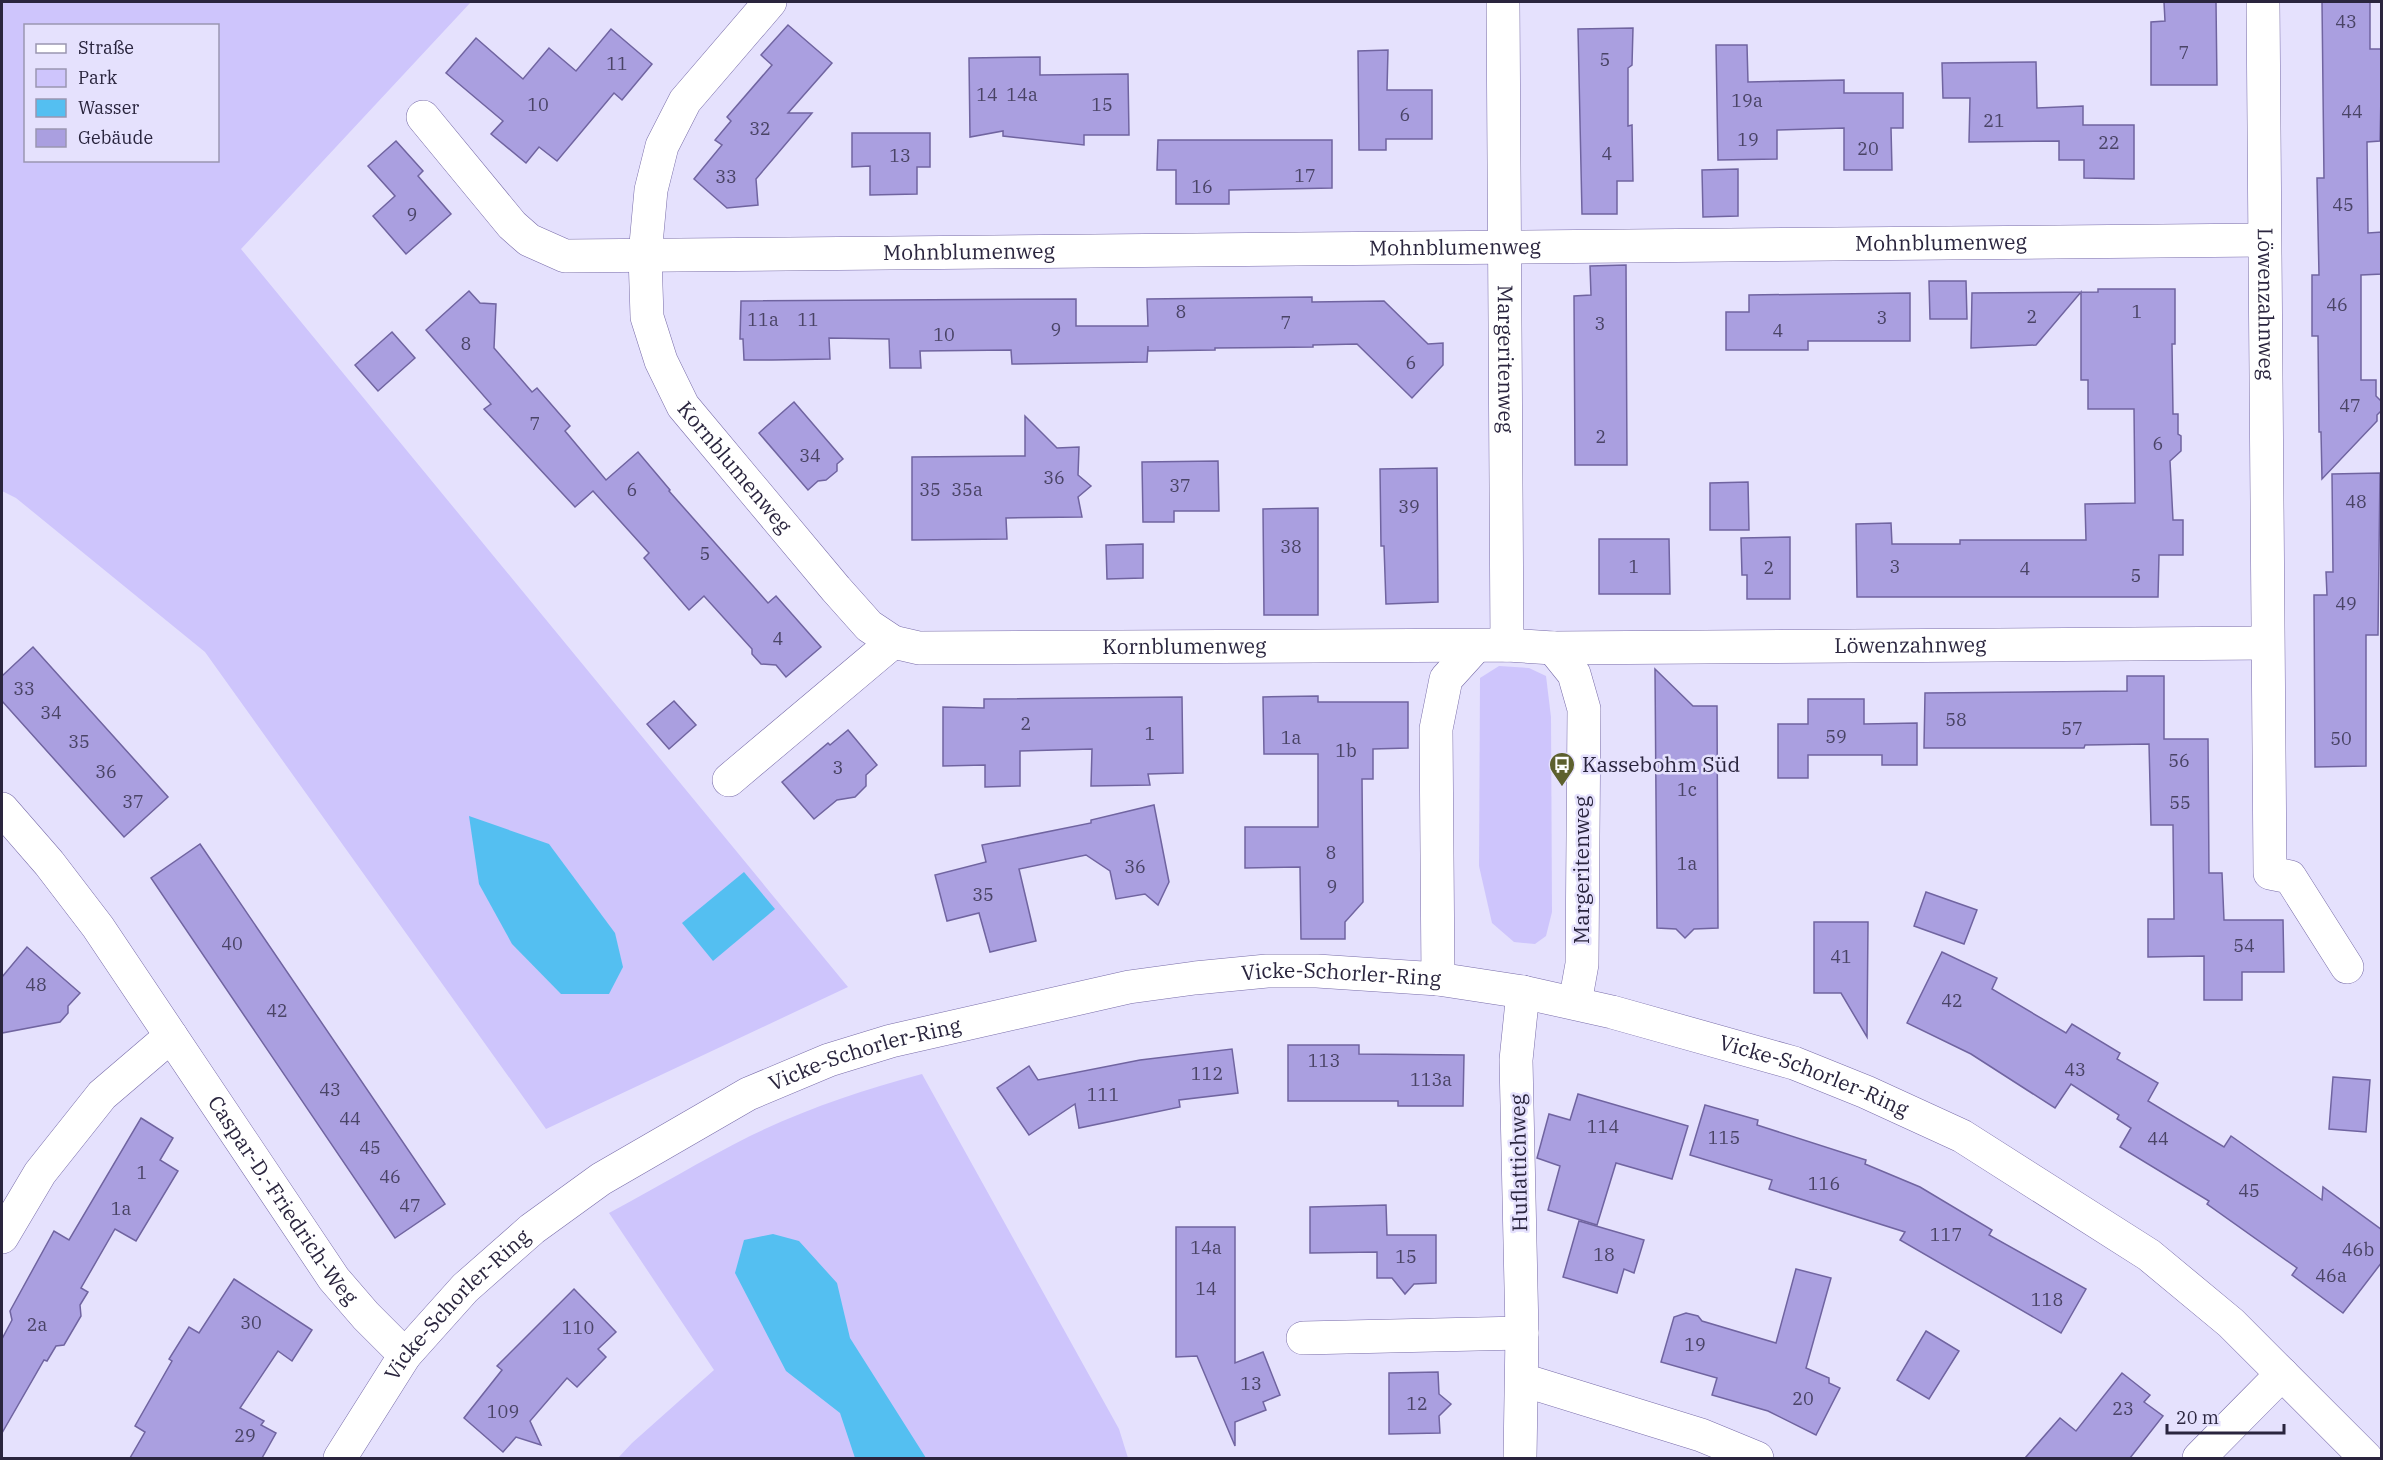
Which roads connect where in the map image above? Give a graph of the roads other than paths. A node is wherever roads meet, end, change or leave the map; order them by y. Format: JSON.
{"nodes":[{"id":1,"x":770,"y":2,"type":"edge"},
{"id":2,"x":1503,"y":2,"type":"edge"},
{"id":3,"x":2263,"y":2,"type":"edge"},
{"id":4,"x":423,"y":117,"type":"dead end"},
{"id":5,"x":2264,"y":240,"type":"junction"},
{"id":6,"x":1506,"y":248,"type":"junction"},
{"id":7,"x":645,"y":255,"type":"junction"},
{"id":8,"x":893,"y":642,"type":"junction"},
{"id":9,"x":2267,"y":642,"type":"junction"},
{"id":10,"x":1491,"y":646,"type":"junction"},
{"id":11,"x":1553,"y":648,"type":"junction"},
{"id":12,"x":729,"y":780,"type":"dead end"},
{"id":13,"x":2,"y":809,"type":"edge"},
{"id":14,"x":2347,"y":967,"type":"dead end"},
{"id":15,"x":1438,"y":980,"type":"junction"},
{"id":16,"x":1523,"y":992,"type":"junction"},
{"id":17,"x":1575,"y":1003,"type":"junction"},
{"id":18,"x":171,"y":1035,"type":"junction"},
{"id":19,"x":2,"y":1237,"type":"edge"},
{"id":20,"x":1522,"y":1333,"type":"junction"},
{"id":21,"x":1304,"y":1338,"type":"dead end"},
{"id":22,"x":405,"y":1355,"type":"junction"},
{"id":23,"x":2282,"y":1374,"type":"junction"},
{"id":24,"x":1522,"y":1380,"type":"junction"},
{"id":25,"x":1700,"y":1447,"type":"edge"},
{"id":26,"x":340,"y":1458,"type":"edge"},
{"id":27,"x":1520,"y":1458,"type":"edge"},
{"id":28,"x":1757,"y":1458,"type":"edge"},
{"id":29,"x":2199,"y":1458,"type":"edge"},
{"id":30,"x":2366,"y":1458,"type":"edge"}],
"edges":[{"from":1,"to":7,"type":"street","name":"Kornblumenweg"},
{"from":2,"to":6,"type":"street","name":"Margeritenweg"},
{"from":3,"to":5,"type":"street","name":"Löwenzahnweg"},
{"from":4,"to":7,"type":"street"},
{"from":5,"to":6,"type":"street","name":"Mohnblumenweg"},
{"from":5,"to":9,"type":"street","name":"Löwenzahnweg"},
{"from":6,"to":7,"type":"street","name":"Mohnblumenweg"},
{"from":6,"to":10,"type":"street","name":"Margeritenweg"},
{"from":7,"to":8,"type":"street","name":"Kornblumenweg"},
{"from":8,"to":10,"type":"street","name":"Kornblumenweg"},
{"from":8,"to":12,"type":"street"},
{"from":9,"to":11,"type":"street","name":"Löwenzahnweg"},
{"from":9,"to":14,"type":"street","name":"Löwenzahnweg"},
{"from":10,"to":11,"type":"street"},
{"from":10,"to":15,"type":"street"},
{"from":11,"to":17,"type":"street","name":"Margeritenweg"},
{"from":13,"to":18,"type":"street","name":"Caspar-D.-Friedrich-Weg"},
{"from":15,"to":16,"type":"street","name":"Vicke-Schorler-Ring"},
{"from":15,"to":22,"type":"street","name":"Vicke-Schorler-Ring"},
{"from":16,"to":17,"type":"street","name":"Vicke-Schorler-Ring"},
{"from":16,"to":20,"type":"street","name":"Huflattichweg"},
{"from":17,"to":23,"type":"street","name":"Vicke-Schorler-Ring"},
{"from":18,"to":19,"type":"street"},
{"from":18,"to":22,"type":"street","name":"Caspar-D.-Friedrich-Weg"},
{"from":20,"to":21,"type":"street"},
{"from":20,"to":24,"type":"street","name":"Huflattichweg"},
{"from":22,"to":26,"type":"street","name":"Vicke-Schorler-Ring"},
{"from":23,"to":29,"type":"street"},
{"from":23,"to":30,"type":"street","name":"Vicke-Schorler-Ring"},
{"from":24,"to":25,"type":"street"},
{"from":24,"to":27,"type":"street","name":"Huflattichweg"},
{"from":25,"to":28,"type":"street"}]}
